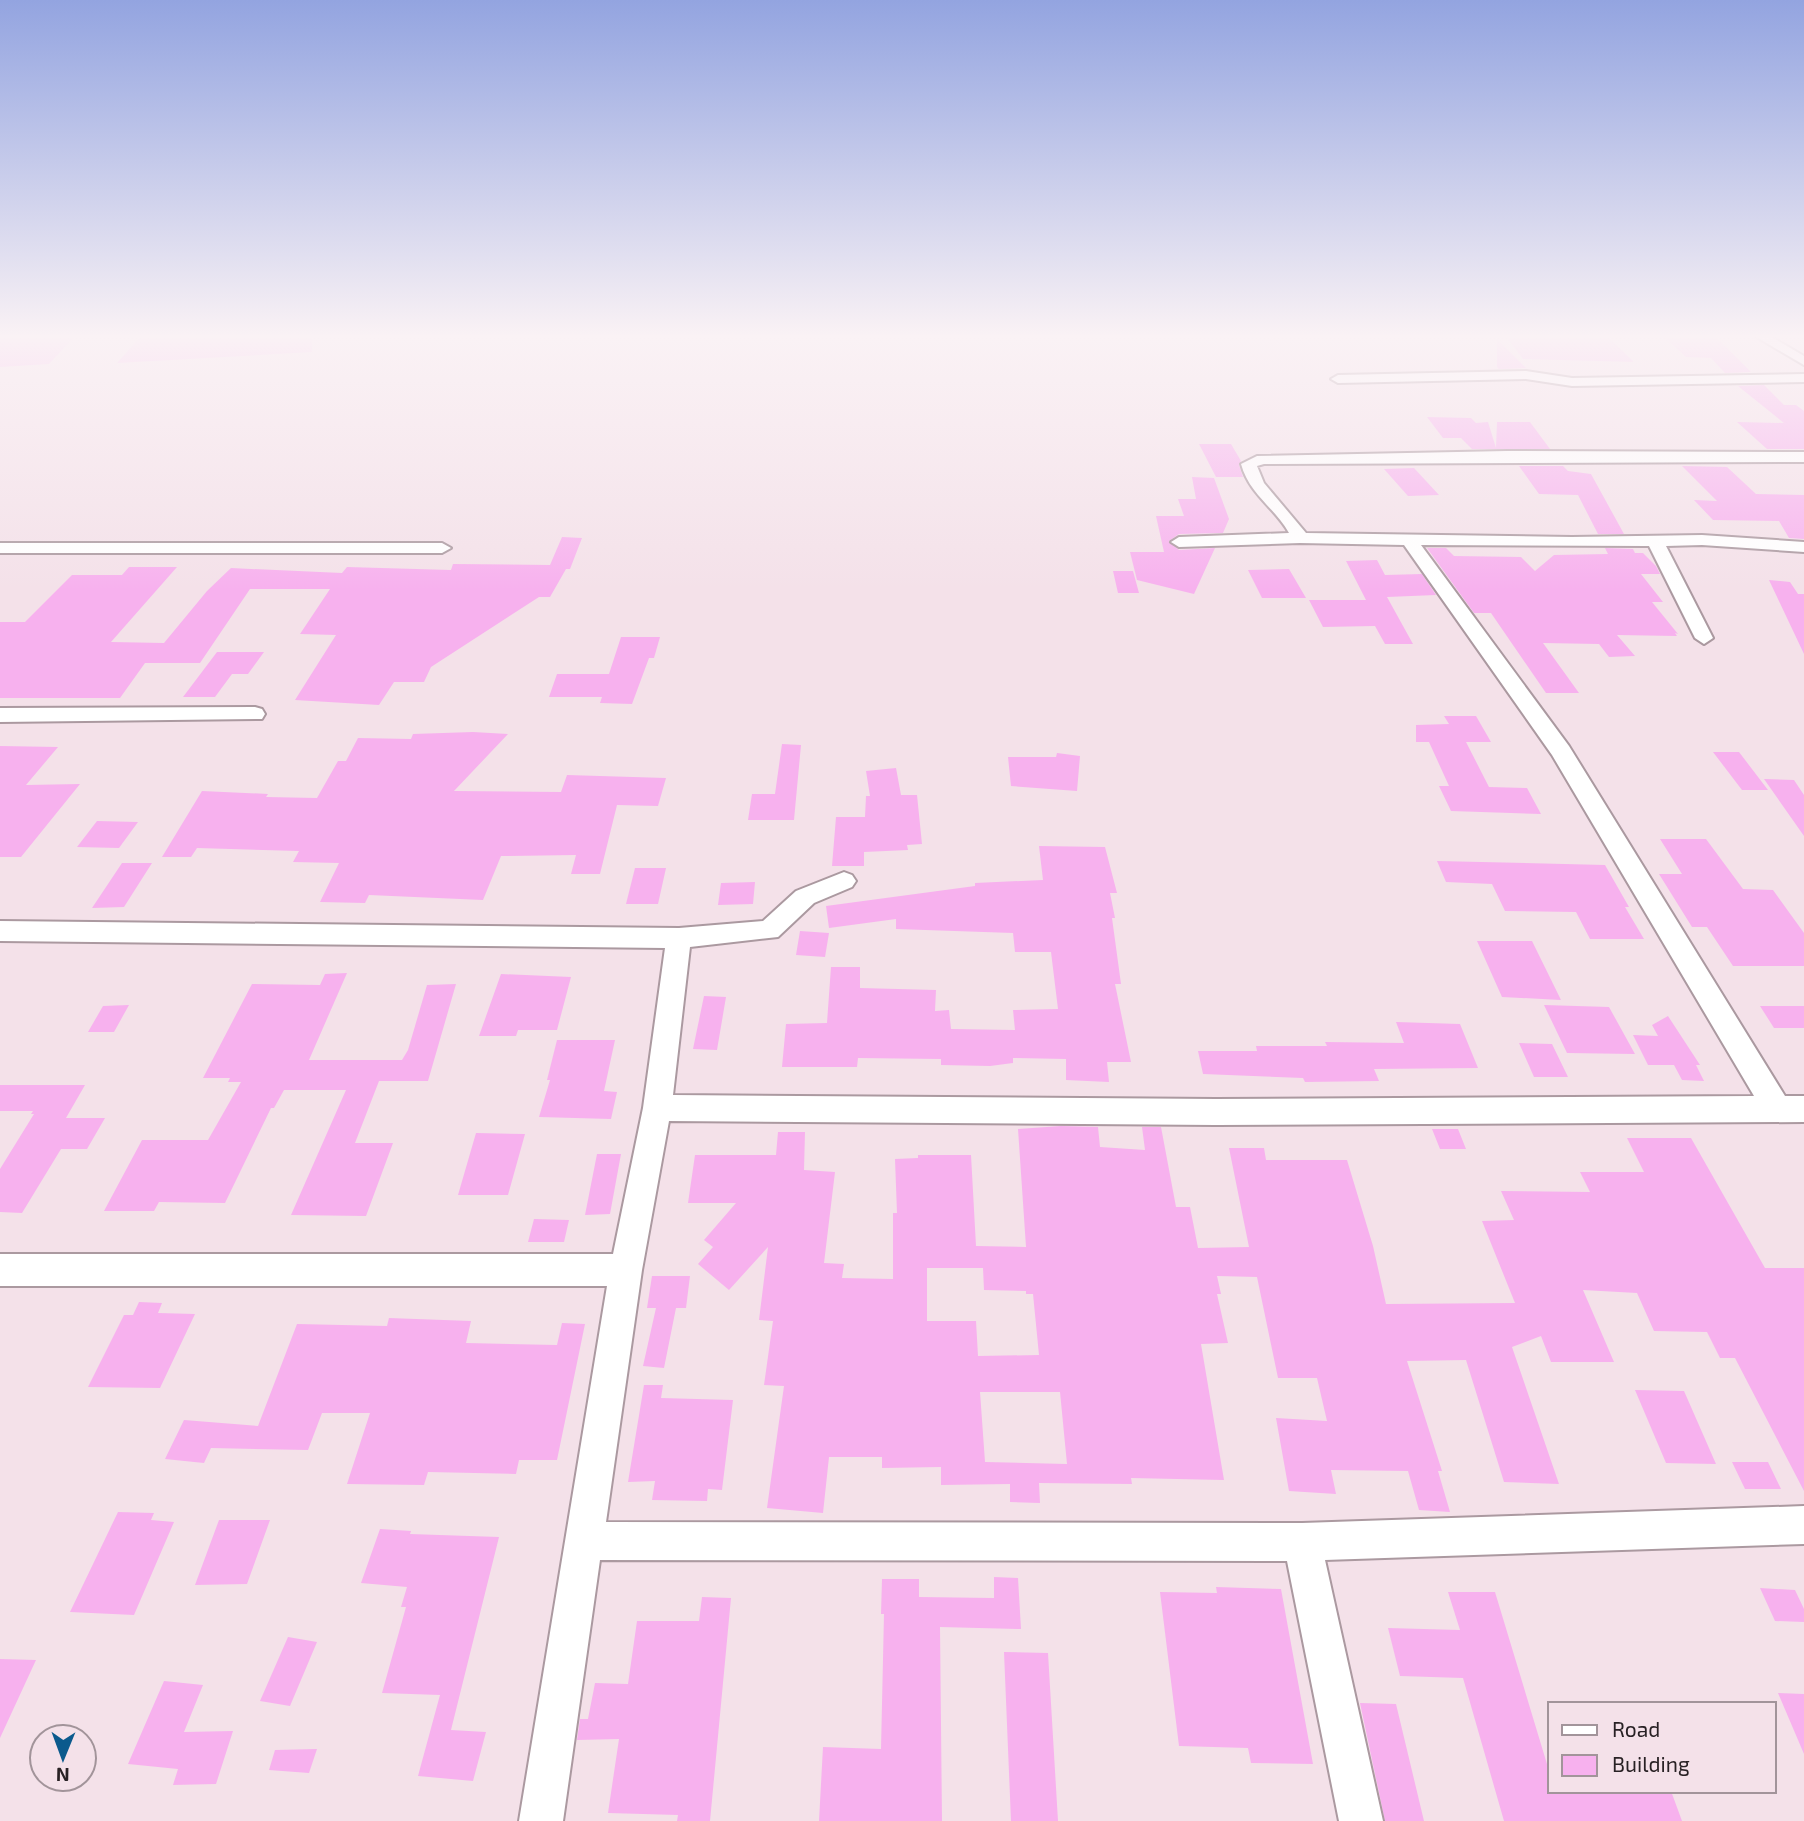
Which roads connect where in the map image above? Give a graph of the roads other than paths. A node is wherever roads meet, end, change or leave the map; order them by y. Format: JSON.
{"nodes":[{"id":1,"x":1804,"y":457,"type":"edge"},
{"id":2,"x":1300,"y":538,"type":"junction"},
{"id":3,"x":1409,"y":540,"type":"junction"},
{"id":4,"x":1179,"y":542,"type":"dead end"},
{"id":5,"x":1656,"y":542,"type":"junction"},
{"id":6,"x":1804,"y":547,"type":"edge"},
{"id":7,"x":0,"y":548,"type":"edge"},
{"id":8,"x":442,"y":548,"type":"dead end"},
{"id":9,"x":1704,"y":638,"type":"dead end"},
{"id":10,"x":255,"y":714,"type":"dead end"},
{"id":11,"x":0,"y":715,"type":"edge"},
{"id":12,"x":844,"y":881,"type":"dead end"},
{"id":13,"x":0,"y":931,"type":"edge"},
{"id":14,"x":679,"y":939,"type":"junction"},
{"id":15,"x":657,"y":1108,"type":"junction"},
{"id":16,"x":1791,"y":1109,"type":"edge"},
{"id":17,"x":0,"y":1270,"type":"edge"},
{"id":18,"x":626,"y":1270,"type":"junction"},
{"id":19,"x":1804,"y":1525,"type":"edge"},
{"id":20,"x":585,"y":1541,"type":"junction"},
{"id":21,"x":1302,"y":1542,"type":"junction"},
{"id":22,"x":541,"y":1821,"type":"edge"},
{"id":23,"x":1361,"y":1821,"type":"edge"}],
"edges":[{"from":1,"to":2,"type":"street"},
{"from":2,"to":3,"type":"street"},
{"from":2,"to":4,"type":"street"},
{"from":3,"to":5,"type":"street"},
{"from":3,"to":16,"type":"street"},
{"from":5,"to":6,"type":"street"},
{"from":5,"to":9,"type":"street"},
{"from":7,"to":8,"type":"street"},
{"from":10,"to":11,"type":"street"},
{"from":12,"to":14,"type":"street"},
{"from":13,"to":14,"type":"street"},
{"from":14,"to":15,"type":"street"},
{"from":15,"to":16,"type":"street"},
{"from":15,"to":18,"type":"street"},
{"from":17,"to":18,"type":"street"},
{"from":18,"to":20,"type":"street"},
{"from":19,"to":21,"type":"street"},
{"from":20,"to":21,"type":"street"},
{"from":20,"to":22,"type":"street"},
{"from":21,"to":23,"type":"street"}]}
